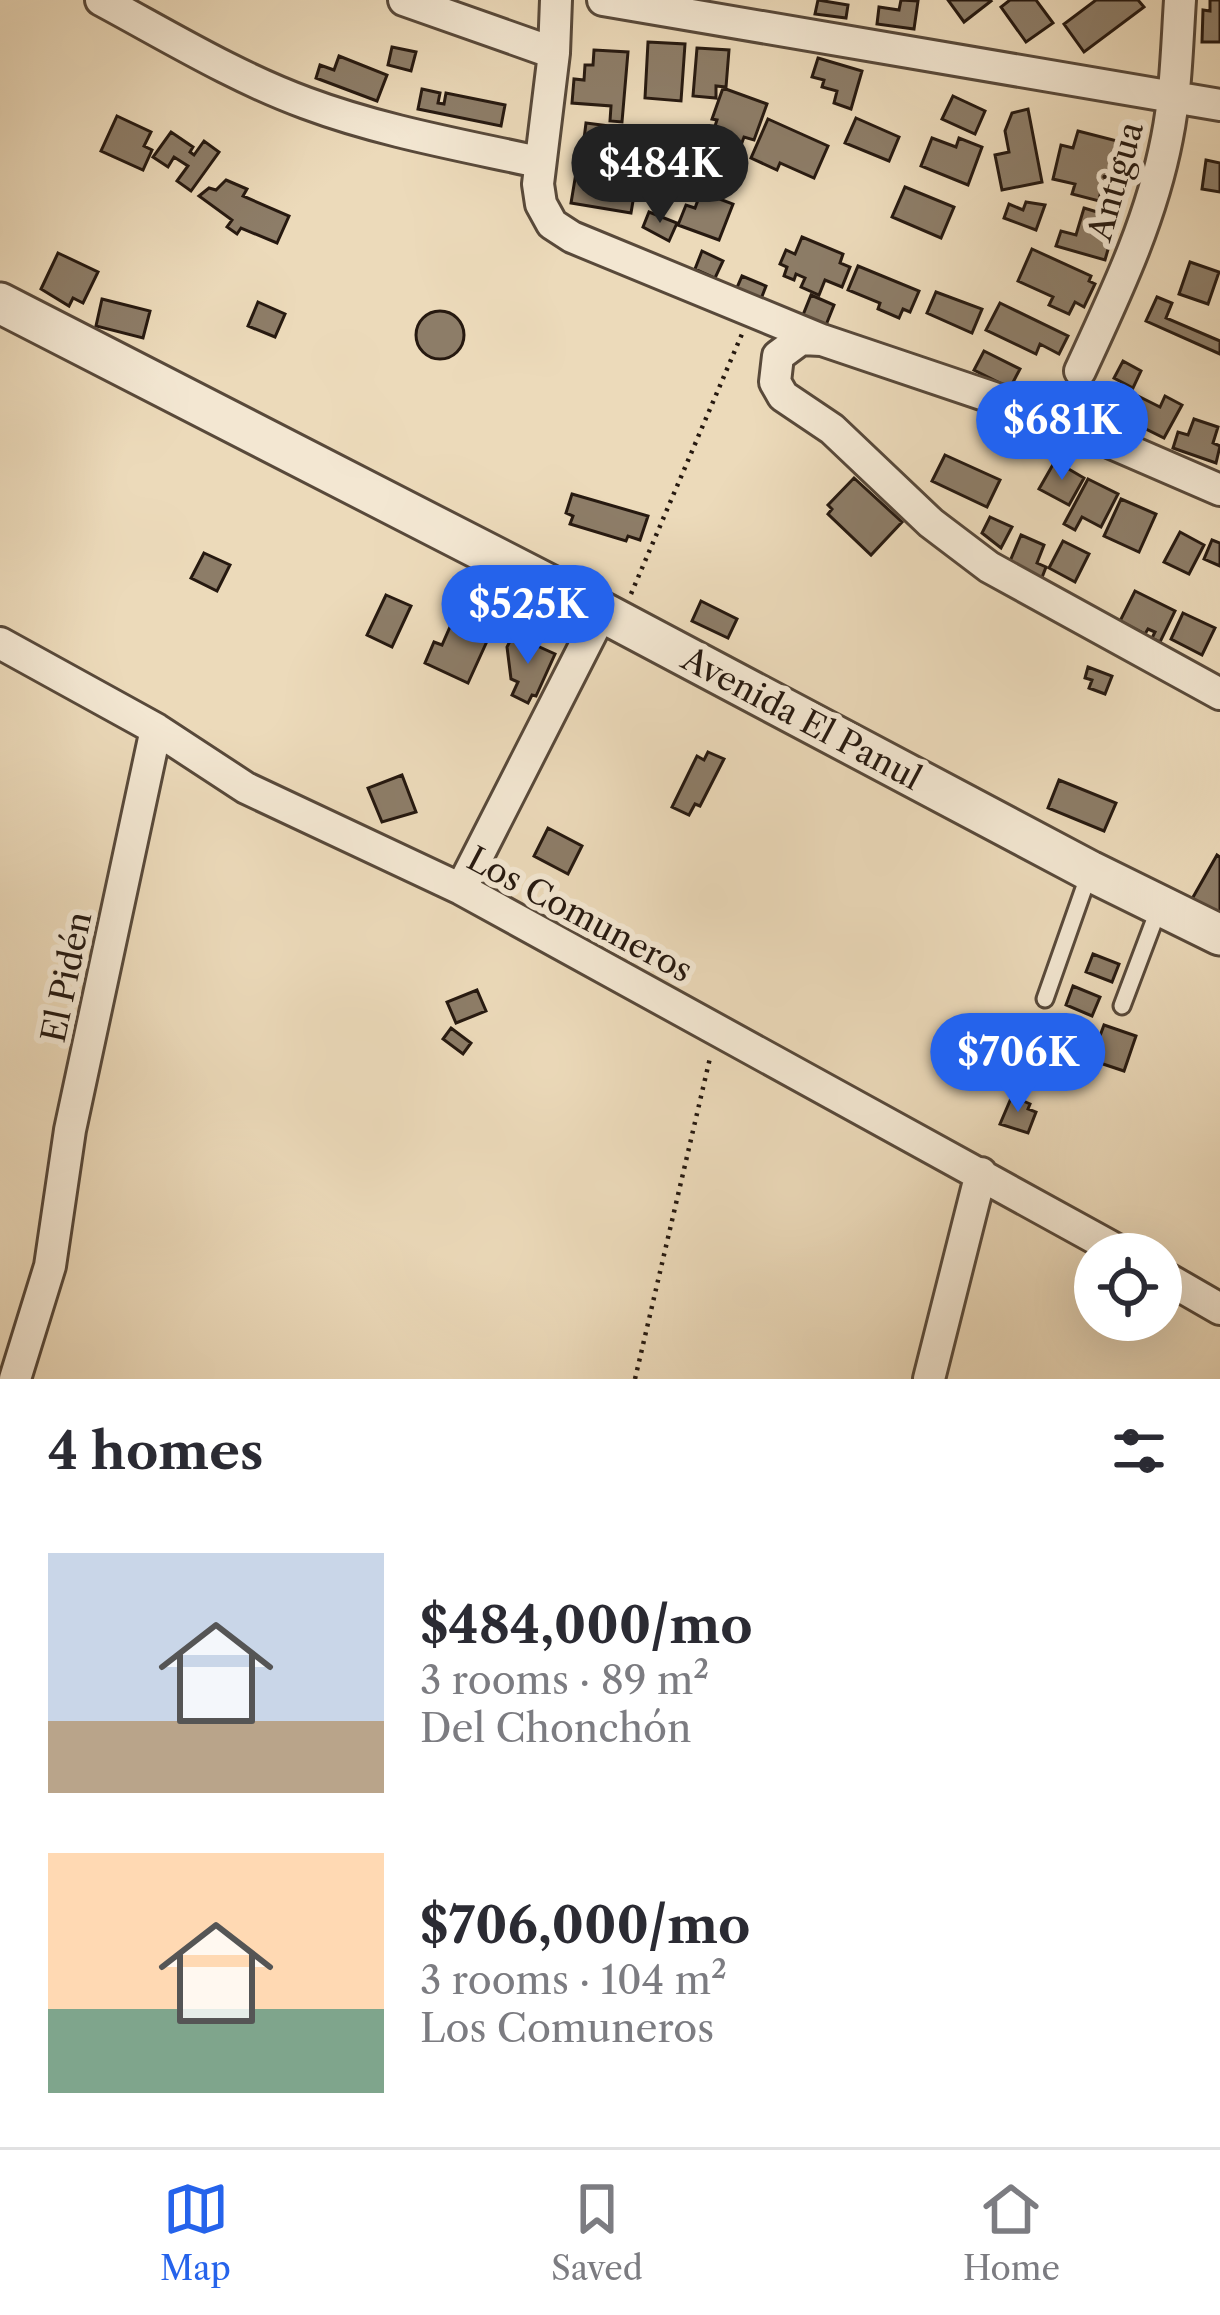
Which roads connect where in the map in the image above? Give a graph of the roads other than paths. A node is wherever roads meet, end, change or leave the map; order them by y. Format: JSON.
{"nodes":[{"id":1,"x":101,"y":0,"type":"edge"},
{"id":2,"x":404,"y":0,"type":"edge"},
{"id":3,"x":556,"y":0,"type":"edge"},
{"id":4,"x":603,"y":0,"type":"edge"},
{"id":5,"x":1180,"y":0,"type":"edge"},
{"id":6,"x":554,"y":53,"type":"junction"},
{"id":7,"x":1174,"y":97,"type":"junction"},
{"id":8,"x":1220,"y":106,"type":"edge"},
{"id":9,"x":538,"y":162,"type":"junction"},
{"id":10,"x":0,"y":303,"type":"edge"},
{"id":11,"x":822,"y":340,"type":"junction"},
{"id":12,"x":1080,"y":370,"type":"dead end"},
{"id":13,"x":1220,"y":490,"type":"edge"},
{"id":14,"x":611,"y":617,"type":"junction"},
{"id":15,"x":0,"y":643,"type":"edge"},
{"id":16,"x":1220,"y":694,"type":"edge"},
{"id":17,"x":156,"y":729,"type":"junction"},
{"id":18,"x":1090,"y":871,"type":"junction"},
{"id":19,"x":461,"y":889,"type":"junction"},
{"id":20,"x":1160,"y":905,"type":"junction"},
{"id":21,"x":1220,"y":935,"type":"edge"},
{"id":22,"x":1045,"y":999,"type":"dead end"},
{"id":23,"x":1122,"y":1006,"type":"dead end"},
{"id":24,"x":981,"y":1173,"type":"junction"},
{"id":25,"x":1087,"y":1233,"type":"edge"},
{"id":26,"x":1182,"y":1287,"type":"edge"},
{"id":27,"x":1220,"y":1309,"type":"edge"},
{"id":28,"x":15,"y":1379,"type":"edge"},
{"id":29,"x":929,"y":1379,"type":"edge"}],
"edges":[{"from":1,"to":9,"type":"street"},
{"from":2,"to":6,"type":"street"},
{"from":3,"to":6,"type":"street"},
{"from":4,"to":7,"type":"street"},
{"from":5,"to":7,"type":"street","name":"Antigua"},
{"from":6,"to":9,"type":"street"},
{"from":7,"to":8,"type":"street"},
{"from":7,"to":12,"type":"street","name":"Antigua"},
{"from":9,"to":11,"type":"street"},
{"from":10,"to":14,"type":"street","name":"Avenida El Panul"},
{"from":11,"to":13,"type":"street"},
{"from":11,"to":16,"type":"street"},
{"from":14,"to":18,"type":"street","name":"Avenida El Panul"},
{"from":14,"to":19,"type":"street"},
{"from":15,"to":17,"type":"street","name":"Los Comuneros"},
{"from":17,"to":19,"type":"street","name":"Los Comuneros"},
{"from":17,"to":28,"type":"street","name":"El Pidén"},
{"from":18,"to":20,"type":"street","name":"Avenida El Panul"},
{"from":18,"to":22,"type":"lane"},
{"from":19,"to":24,"type":"street","name":"Los Comuneros"},
{"from":20,"to":21,"type":"street","name":"Avenida El Panul"},
{"from":20,"to":23,"type":"lane"},
{"from":24,"to":25,"type":"street","name":"Los Comuneros"},
{"from":24,"to":29,"type":"street"},
{"from":26,"to":27,"type":"street"}]}
